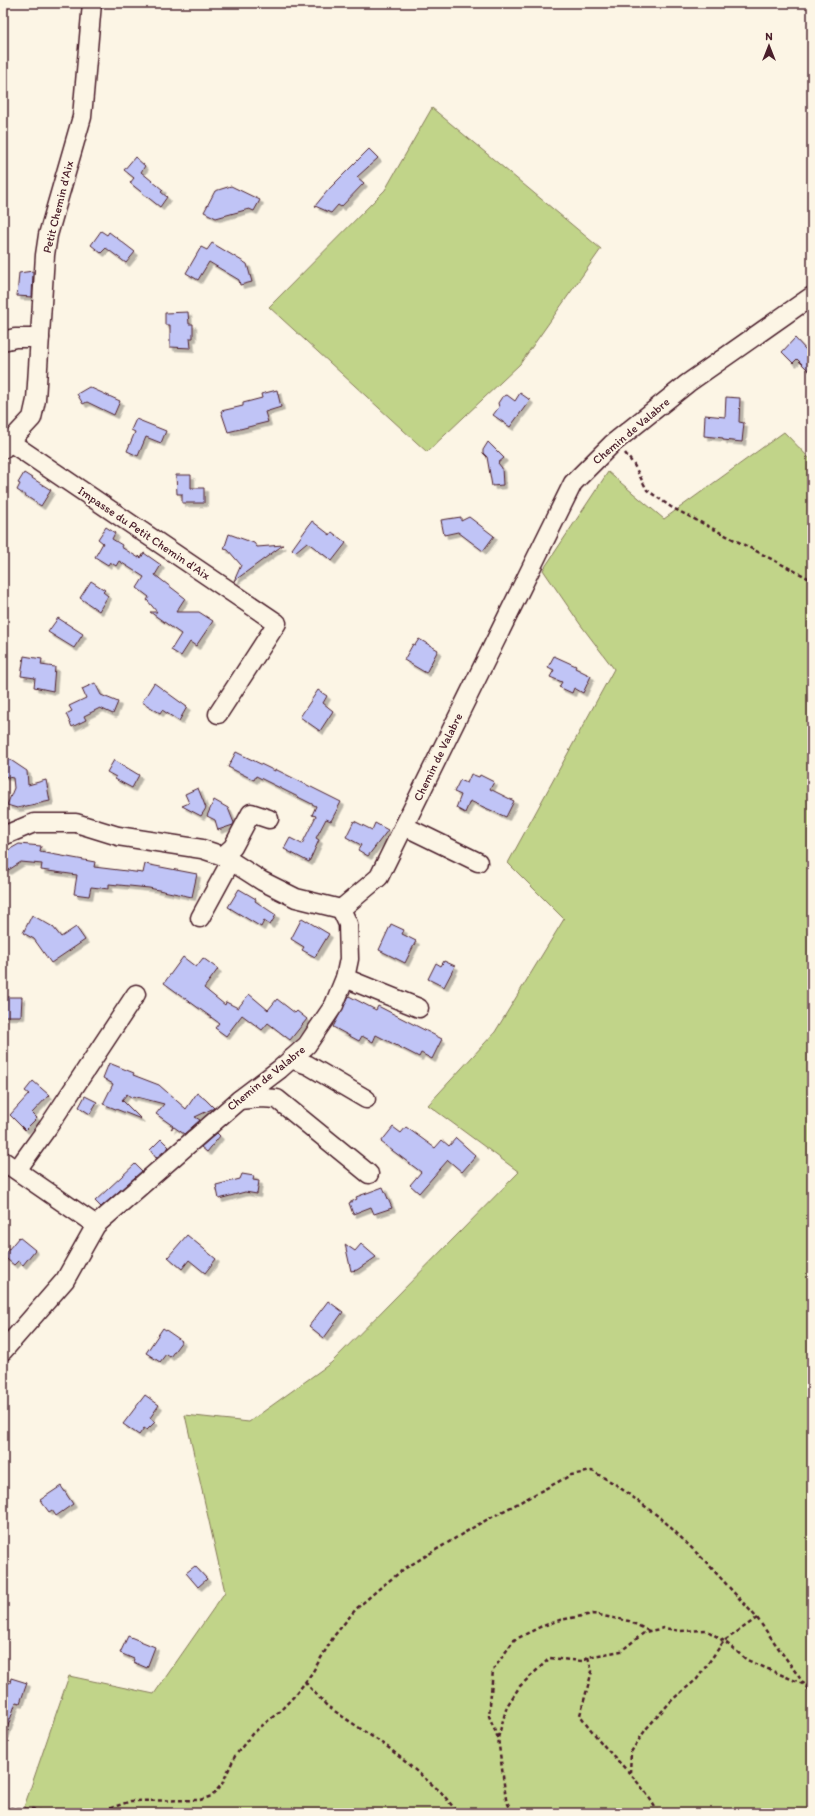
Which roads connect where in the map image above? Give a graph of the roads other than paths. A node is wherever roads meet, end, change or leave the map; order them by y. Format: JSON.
{"nodes":[{"id":1,"x":92,"y":3,"type":"edge"},
{"id":2,"x":812,"y":296,"type":"edge"},
{"id":3,"x":40,"y":338,"type":"junction"},
{"id":4,"x":3,"y":341,"type":"edge"},
{"id":5,"x":7,"y":446,"type":"edge"},
{"id":6,"x":218,"y":714,"type":"dead end"},
{"id":7,"x":269,"y":819,"type":"dead end"},
{"id":8,"x":404,"y":826,"type":"junction"},
{"id":9,"x":3,"y":836,"type":"edge"},
{"id":10,"x":227,"y":858,"type":"junction"},
{"id":11,"x":478,"y":862,"type":"dead end"},
{"id":12,"x":341,"y":909,"type":"junction"},
{"id":13,"x":200,"y":918,"type":"dead end"},
{"id":14,"x":344,"y":978,"type":"junction"},
{"id":15,"x":136,"y":994,"type":"dead end"},
{"id":16,"x":419,"y":1008,"type":"dead end"},
{"id":17,"x":291,"y":1059,"type":"junction"},
{"id":18,"x":366,"y":1098,"type":"dead end"},
{"id":19,"x":239,"y":1100,"type":"junction"},
{"id":20,"x":10,"y":1166,"type":"edge"},
{"id":21,"x":369,"y":1174,"type":"dead end"},
{"id":22,"x":96,"y":1225,"type":"junction"},
{"id":23,"x":3,"y":1351,"type":"edge"}],
"edges":[{"from":1,"to":3,"type":"street","name":"Petit Chemin d'Aix"},
{"from":2,"to":8,"type":"street","name":"Chemin de Valabre"},
{"from":3,"to":4,"type":"street"},
{"from":3,"to":5,"type":"street","name":"Petit Chemin d'Aix"},
{"from":5,"to":6,"type":"street","name":"Impasse du Petit Chemin d'Aix"},
{"from":7,"to":10,"type":"street"},
{"from":8,"to":11,"type":"street"},
{"from":8,"to":12,"type":"street","name":"Chemin de Valabre"},
{"from":9,"to":10,"type":"street"},
{"from":10,"to":12,"type":"street"},
{"from":10,"to":13,"type":"street"},
{"from":12,"to":14,"type":"street","name":"Chemin de Valabre"},
{"from":14,"to":16,"type":"street"},
{"from":14,"to":17,"type":"street","name":"Chemin de Valabre"},
{"from":15,"to":20,"type":"street"},
{"from":17,"to":18,"type":"street"},
{"from":17,"to":19,"type":"street","name":"Chemin de Valabre"},
{"from":19,"to":21,"type":"street"},
{"from":19,"to":22,"type":"street","name":"Chemin de Valabre"},
{"from":20,"to":22,"type":"street"},
{"from":22,"to":23,"type":"street","name":"Chemin de Valabre"}]}
